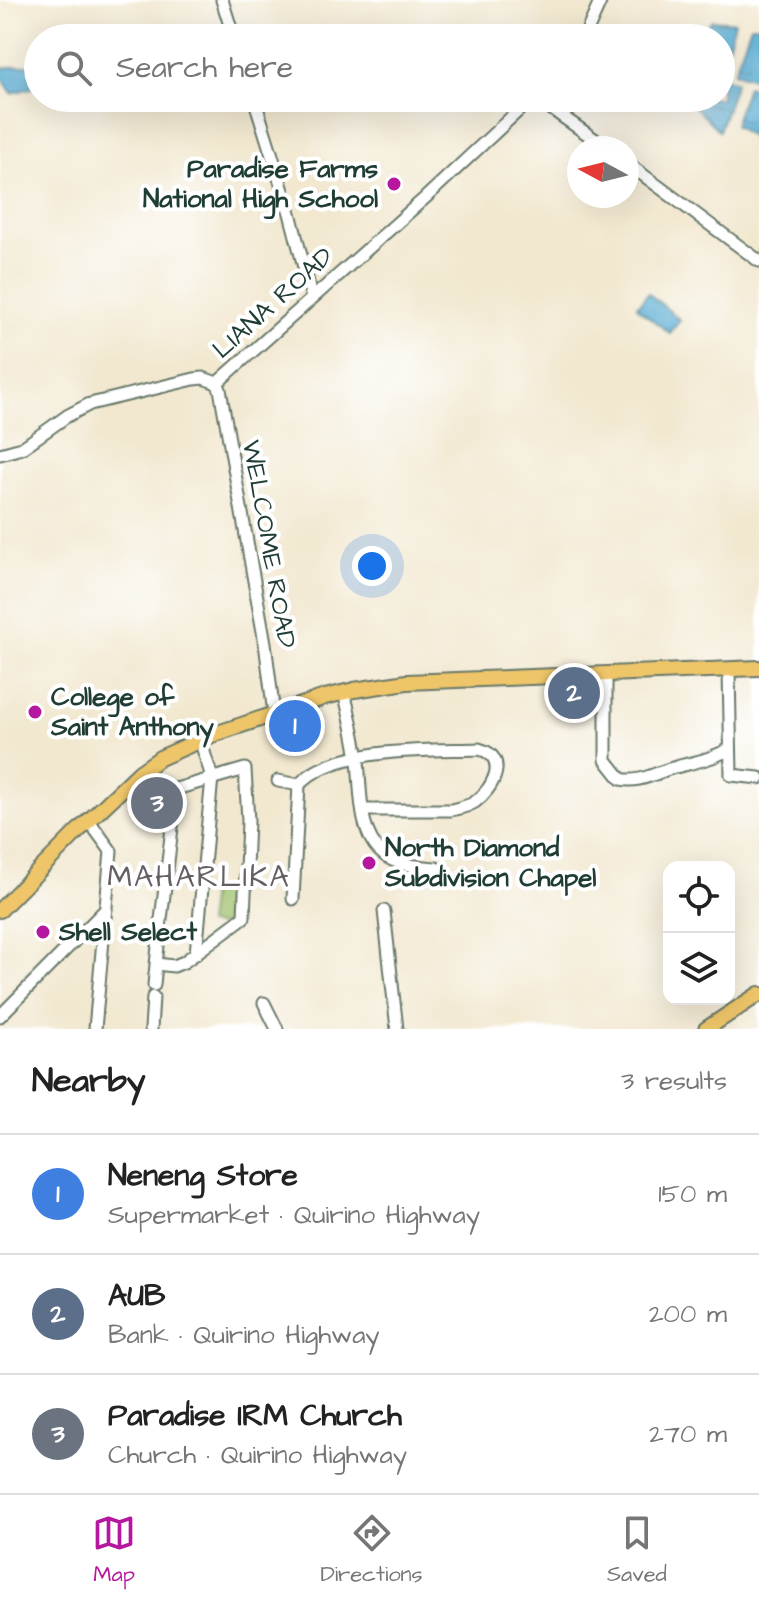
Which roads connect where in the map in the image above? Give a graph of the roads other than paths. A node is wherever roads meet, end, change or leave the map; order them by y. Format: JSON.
{"nodes":[{"id":1,"x":222,"y":0,"type":"edge"},
{"id":2,"x":601,"y":0,"type":"edge"},
{"id":3,"x":230,"y":24,"type":"edge"},
{"id":4,"x":590,"y":24,"type":"edge"},
{"id":5,"x":258,"y":112,"type":"edge"},
{"id":6,"x":519,"y":112,"type":"edge"},
{"id":7,"x":554,"y":112,"type":"edge"},
{"id":8,"x":589,"y":136,"type":"edge"},
{"id":9,"x":639,"y":172,"type":"edge"},
{"id":10,"x":759,"y":261,"type":"edge"},
{"id":11,"x":312,"y":298,"type":"junction"},
{"id":12,"x":217,"y":383,"type":"junction"},
{"id":13,"x":0,"y":454,"type":"edge"},
{"id":14,"x":759,"y":668,"type":"edge"},
{"id":15,"x":729,"y":669,"type":"junction"},
{"id":16,"x":606,"y":674,"type":"junction"},
{"id":17,"x":344,"y":692,"type":"junction"},
{"id":18,"x":274,"y":714,"type":"junction"},
{"id":19,"x":200,"y":740,"type":"junction"},
{"id":20,"x":730,"y":749,"type":"junction"},
{"id":21,"x":358,"y":755,"type":"junction"},
{"id":22,"x":212,"y":777,"type":"junction"},
{"id":23,"x":759,"y":778,"type":"edge"},
{"id":24,"x":278,"y":781,"type":"dead end"},
{"id":25,"x":299,"y":785,"type":"junction"},
{"id":26,"x":363,"y":810,"type":"junction"},
{"id":27,"x":89,"y":821,"type":"junction"},
{"id":28,"x":436,"y":868,"type":"dead end"},
{"id":29,"x":293,"y":899,"type":"dead end"},
{"id":30,"x":106,"y":909,"type":"junction"},
{"id":31,"x":0,"y":910,"type":"edge"},
{"id":32,"x":384,"y":911,"type":"dead end"},
{"id":33,"x":196,"y":954,"type":"junction"},
{"id":34,"x":156,"y":964,"type":"junction"},
{"id":35,"x":759,"y":994,"type":"edge"},
{"id":36,"x":264,"y":1003,"type":"dead end"},
{"id":37,"x":0,"y":1016,"type":"edge"},
{"id":38,"x":93,"y":1027,"type":"edge"},
{"id":39,"x":151,"y":1029,"type":"edge"},
{"id":40,"x":277,"y":1029,"type":"edge"},
{"id":41,"x":397,"y":1029,"type":"edge"},
{"id":42,"x":706,"y":1029,"type":"edge"}],
"edges":[{"from":1,"to":3,"type":"street"},
{"from":2,"to":4,"type":"street"},
{"from":5,"to":11,"type":"street"},
{"from":6,"to":11,"type":"street","name":"LIANA ROAD"},
{"from":7,"to":8,"type":"street"},
{"from":9,"to":10,"type":"street"},
{"from":11,"to":12,"type":"street","name":"LIANA ROAD"},
{"from":12,"to":13,"type":"street","name":"LIANA ROAD"},
{"from":12,"to":18,"type":"street","name":"WELCOME ROAD"},
{"from":14,"to":15,"type":"main road"},
{"from":15,"to":16,"type":"main road"},
{"from":15,"to":20,"type":"street"},
{"from":16,"to":17,"type":"main road"},
{"from":16,"to":20,"type":"street"},
{"from":17,"to":18,"type":"main road"},
{"from":17,"to":21,"type":"street"},
{"from":18,"to":19,"type":"main road"},
{"from":19,"to":22,"type":"street"},
{"from":19,"to":27,"type":"main road"},
{"from":20,"to":23,"type":"street"},
{"from":21,"to":25,"type":"street"},
{"from":21,"to":26,"type":"street"},
{"from":21,"to":26,"type":"street"},
{"from":22,"to":33,"type":"street"},
{"from":22,"to":33,"type":"street"},
{"from":22,"to":34,"type":"street"},
{"from":24,"to":25,"type":"street"},
{"from":25,"to":29,"type":"street"},
{"from":26,"to":28,"type":"street"},
{"from":27,"to":30,"type":"street"},
{"from":27,"to":31,"type":"main road"},
{"from":30,"to":37,"type":"street"},
{"from":30,"to":38,"type":"street"},
{"from":32,"to":41,"type":"street"},
{"from":33,"to":34,"type":"street"},
{"from":34,"to":39,"type":"street"},
{"from":35,"to":42,"type":"main road"},
{"from":36,"to":40,"type":"street"}]}
